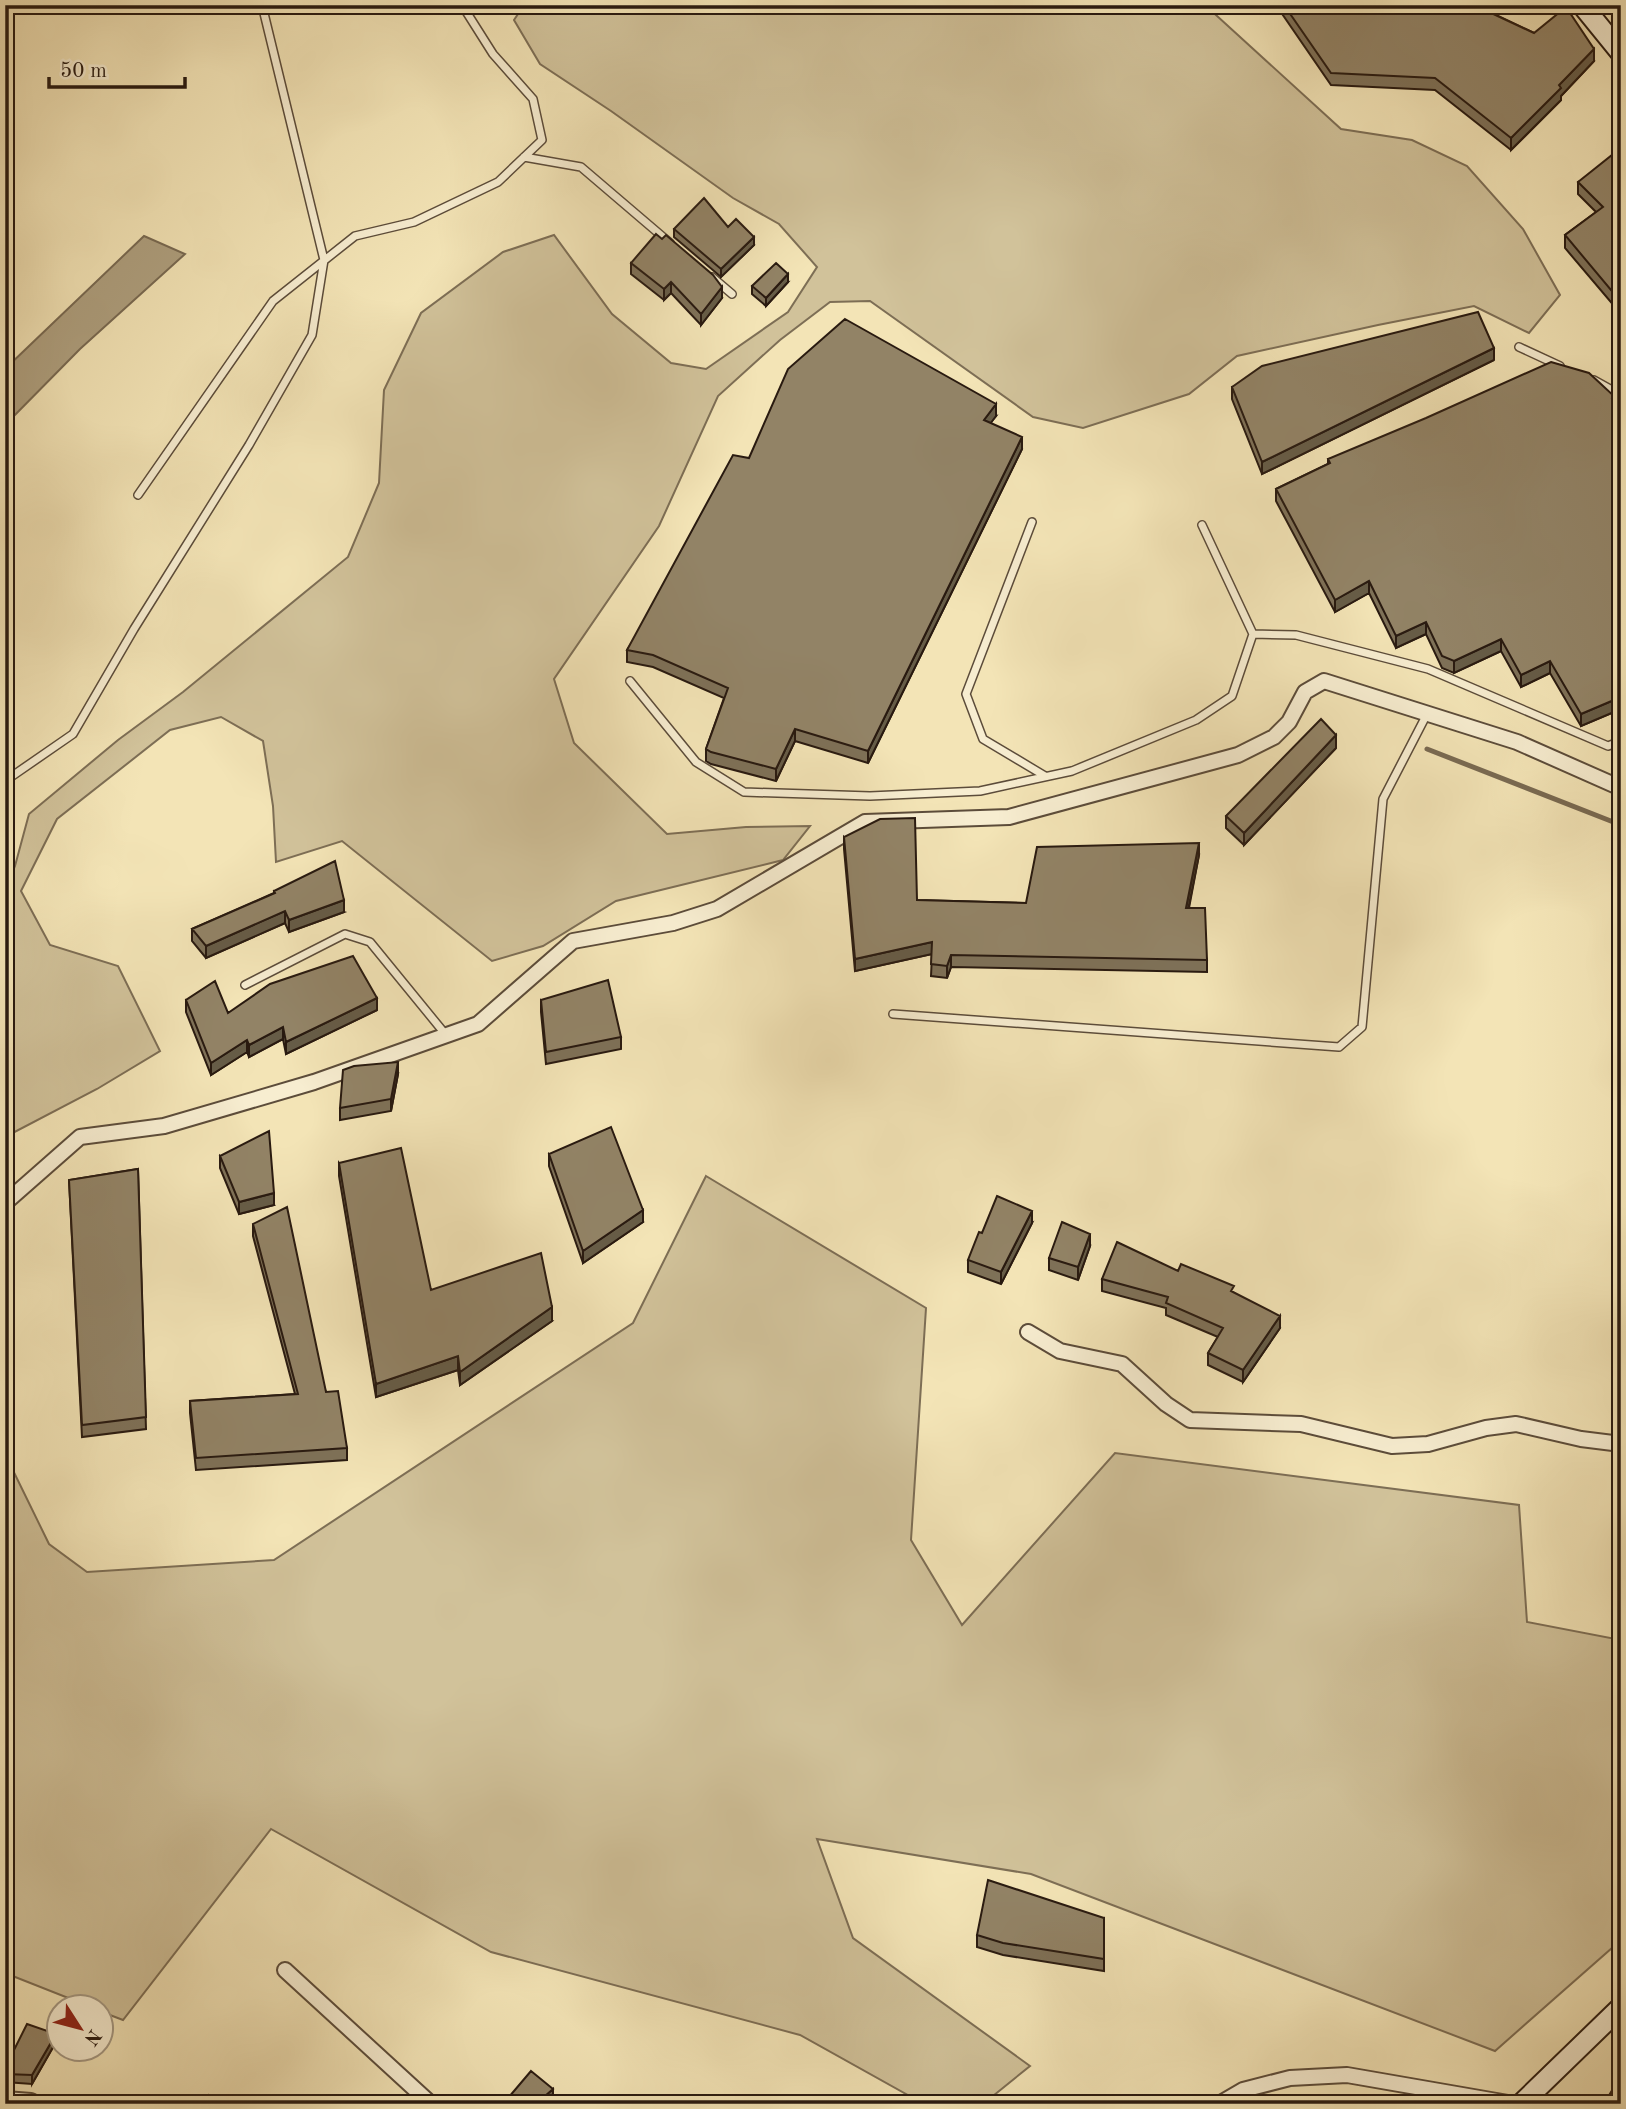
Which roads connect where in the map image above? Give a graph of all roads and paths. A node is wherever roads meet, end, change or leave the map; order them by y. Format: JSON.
{"nodes":[{"id":1,"x":262,"y":5,"type":"edge"},
{"id":2,"x":462,"y":5,"type":"edge"},
{"id":3,"x":1582,"y":5,"type":"edge"},
{"id":4,"x":1621,"y":53,"type":"edge"},
{"id":5,"x":524,"y":157,"type":"junction"},
{"id":6,"x":677,"y":249,"type":"edge"},
{"id":7,"x":324,"y":260,"type":"junction"},
{"id":8,"x":705,"y":271,"type":"edge"},
{"id":9,"x":732,"y":294,"type":"dead end"},
{"id":10,"x":1519,"y":347,"type":"dead end"},
{"id":11,"x":1564,"y":367,"type":"edge"},
{"id":12,"x":1586,"y":377,"type":"edge"},
{"id":13,"x":1621,"y":395,"type":"edge"},
{"id":14,"x":138,"y":495,"type":"dead end"},
{"id":15,"x":1031,"y":522,"type":"dead end"},
{"id":16,"x":1202,"y":525,"type":"dead end"},
{"id":17,"x":1252,"y":634,"type":"junction"},
{"id":18,"x":630,"y":681,"type":"dead end"},
{"id":19,"x":1427,"y":713,"type":"junction"},
{"id":20,"x":1621,"y":741,"type":"edge"},
{"id":21,"x":1045,"y":776,"type":"junction"},
{"id":22,"x":5,"y":781,"type":"edge"},
{"id":23,"x":1621,"y":788,"type":"edge"},
{"id":24,"x":245,"y":985,"type":"dead end"},
{"id":25,"x":893,"y":1014,"type":"dead end"},
{"id":26,"x":447,"y":1035,"type":"junction"},
{"id":27,"x":5,"y":1203,"type":"edge"},
{"id":28,"x":1028,"y":1332,"type":"dead end"},
{"id":29,"x":1621,"y":1444,"type":"edge"},
{"id":30,"x":285,"y":1970,"type":"dead end"},
{"id":31,"x":1621,"y":2007,"type":"edge"},
{"id":32,"x":5,"y":2099,"type":"edge"},
{"id":33,"x":424,"y":2102,"type":"edge"},
{"id":34,"x":36,"y":2104,"type":"edge"},
{"id":35,"x":1219,"y":2104,"type":"edge"},
{"id":36,"x":1514,"y":2104,"type":"edge"},
{"id":37,"x":1521,"y":2104,"type":"edge"}],
"edges":[{"from":1,"to":7,"type":"lane"},
{"from":2,"to":5,"type":"lane"},
{"from":3,"to":4,"type":"street"},
{"from":5,"to":6,"type":"lane"},
{"from":5,"to":7,"type":"lane"},
{"from":7,"to":14,"type":"lane"},
{"from":7,"to":22,"type":"lane"},
{"from":8,"to":9,"type":"lane"},
{"from":10,"to":11,"type":"lane"},
{"from":12,"to":13,"type":"lane"},
{"from":15,"to":21,"type":"lane"},
{"from":16,"to":17,"type":"lane"},
{"from":17,"to":20,"type":"lane"},
{"from":17,"to":21,"type":"lane"},
{"from":18,"to":21,"type":"lane"},
{"from":19,"to":23,"type":"street"},
{"from":19,"to":25,"type":"lane"},
{"from":19,"to":26,"type":"street"},
{"from":24,"to":26,"type":"lane"},
{"from":26,"to":27,"type":"street"},
{"from":28,"to":29,"type":"street"},
{"from":30,"to":33,"type":"street"},
{"from":31,"to":37,"type":"street"},
{"from":32,"to":34,"type":"street"},
{"from":35,"to":36,"type":"street"}]}
